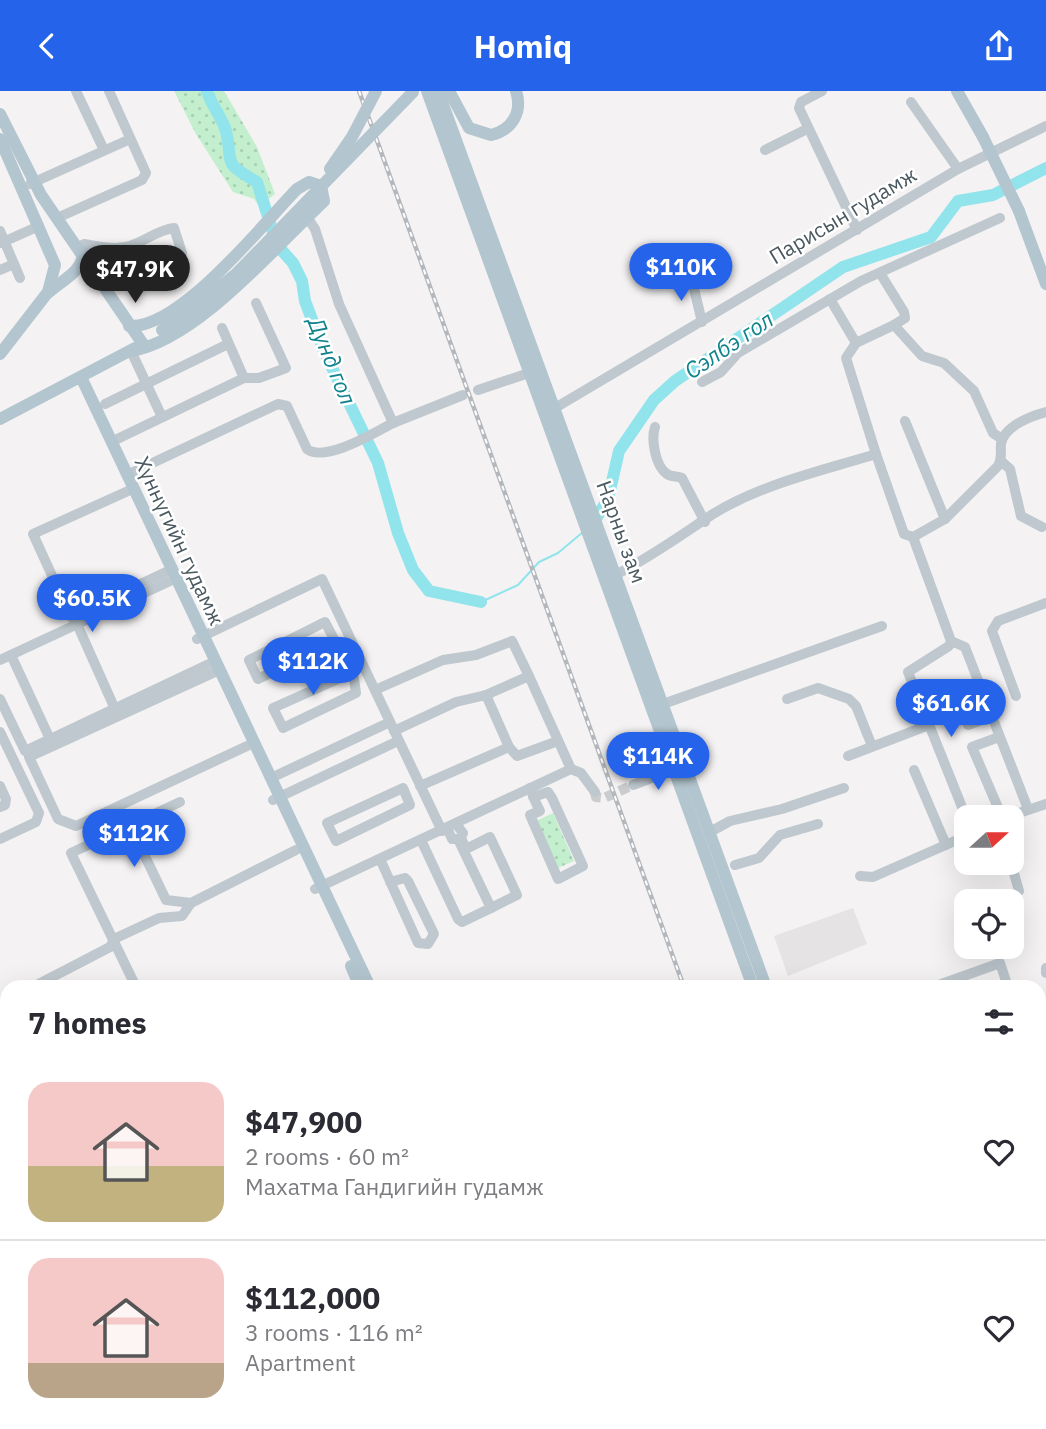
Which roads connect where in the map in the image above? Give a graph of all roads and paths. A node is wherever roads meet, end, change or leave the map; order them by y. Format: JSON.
{"nodes":[{"id":1,"x":76,"y":91,"type":"edge"},
{"id":2,"x":109,"y":91,"type":"edge"},
{"id":3,"x":376,"y":91,"type":"edge"},
{"id":4,"x":414,"y":91,"type":"edge"},
{"id":5,"x":516,"y":91,"type":"edge"},
{"id":6,"x":822,"y":91,"type":"edge"},
{"id":7,"x":957,"y":91,"type":"edge"},
{"id":8,"x":431,"y":93,"type":"edge"},
{"id":9,"x":451,"y":95,"type":"edge"},
{"id":10,"x":911,"y":101,"type":"dead end"},
{"id":11,"x":0,"y":114,"type":"edge"},
{"id":12,"x":1046,"y":126,"type":"edge"},
{"id":13,"x":807,"y":128,"type":"junction"},
{"id":14,"x":0,"y":139,"type":"edge"},
{"id":15,"x":128,"y":139,"type":"junction"},
{"id":16,"x":104,"y":150,"type":"junction"},
{"id":17,"x":765,"y":150,"type":"dead end"},
{"id":18,"x":958,"y":169,"type":"junction"},
{"id":19,"x":28,"y":185,"type":"junction"},
{"id":20,"x":309,"y":199,"type":"junction"},
{"id":21,"x":324,"y":201,"type":"junction"},
{"id":22,"x":57,"y":218,"type":"junction"},
{"id":23,"x":1000,"y":218,"type":"dead end"},
{"id":24,"x":304,"y":220,"type":"junction"},
{"id":25,"x":39,"y":226,"type":"junction"},
{"id":26,"x":857,"y":230,"type":"junction"},
{"id":27,"x":318,"y":236,"type":"junction"},
{"id":28,"x":1,"y":238,"type":"edge"},
{"id":29,"x":97,"y":246,"type":"junction"},
{"id":30,"x":81,"y":249,"type":"junction"},
{"id":31,"x":14,"y":264,"type":"junction"},
{"id":32,"x":55,"y":265,"type":"junction"},
{"id":33,"x":0,"y":270,"type":"edge"},
{"id":34,"x":74,"y":273,"type":"junction"},
{"id":35,"x":880,"y":273,"type":"junction"},
{"id":36,"x":500,"y":276,"type":"junction"},
{"id":37,"x":691,"y":276,"type":"dead end"},
{"id":38,"x":20,"y":278,"type":"dead end"},
{"id":39,"x":102,"y":283,"type":"junction"},
{"id":40,"x":1046,"y":284,"type":"edge"},
{"id":41,"x":48,"y":292,"type":"junction"},
{"id":42,"x":830,"y":299,"type":"junction"},
{"id":43,"x":256,"y":303,"type":"dead end"},
{"id":44,"x":702,"y":322,"type":"junction"},
{"id":45,"x":894,"y":324,"type":"junction"},
{"id":46,"x":129,"y":326,"type":"junction"},
{"id":47,"x":222,"y":328,"type":"dead end"},
{"id":48,"x":856,"y":343,"type":"junction"},
{"id":49,"x":143,"y":344,"type":"junction"},
{"id":50,"x":228,"y":344,"type":"junction"},
{"id":51,"x":131,"y":351,"type":"junction"},
{"id":52,"x":0,"y":354,"type":"edge"},
{"id":53,"x":529,"y":373,"type":"junction"},
{"id":54,"x":244,"y":378,"type":"junction"},
{"id":55,"x":78,"y":379,"type":"junction"},
{"id":56,"x":702,"y":382,"type":"dead end"},
{"id":57,"x":148,"y":384,"type":"junction"},
{"id":58,"x":478,"y":390,"type":"dead end"},
{"id":59,"x":463,"y":395,"type":"dead end"},
{"id":60,"x":105,"y":404,"type":"dead end"},
{"id":61,"x":555,"y":408,"type":"junction"},
{"id":62,"x":1046,"y":412,"type":"edge"},
{"id":63,"x":162,"y":417,"type":"junction"},
{"id":64,"x":0,"y":419,"type":"edge"},
{"id":65,"x":905,"y":421,"type":"dead end"},
{"id":66,"x":389,"y":425,"type":"junction"},
{"id":67,"x":656,"y":427,"type":"dead end"},
{"id":68,"x":1002,"y":439,"type":"junction"},
{"id":69,"x":111,"y":442,"type":"junction"},
{"id":70,"x":876,"y":454,"type":"junction"},
{"id":71,"x":1001,"y":461,"type":"junction"},
{"id":72,"x":127,"y":475,"type":"junction"},
{"id":73,"x":128,"y":491,"type":"junction"},
{"id":74,"x":581,"y":497,"type":"junction"},
{"id":75,"x":945,"y":519,"type":"junction"},
{"id":76,"x":705,"y":522,"type":"junction"},
{"id":77,"x":1042,"y":527,"type":"dead end"},
{"id":78,"x":912,"y":537,"type":"junction"},
{"id":79,"x":617,"y":574,"type":"junction"},
{"id":80,"x":168,"y":576,"type":"junction"},
{"id":81,"x":1046,"y":603,"type":"edge"},
{"id":82,"x":77,"y":624,"type":"junction"},
{"id":83,"x":344,"y":626,"type":"junction"},
{"id":84,"x":882,"y":626,"type":"dead end"},
{"id":85,"x":331,"y":632,"type":"junction"},
{"id":86,"x":200,"y":638,"type":"junction"},
{"id":87,"x":951,"y":641,"type":"junction"},
{"id":88,"x":10,"y":655,"type":"junction"},
{"id":89,"x":0,"y":660,"type":"edge"},
{"id":90,"x":211,"y":668,"type":"junction"},
{"id":91,"x":366,"y":673,"type":"junction"},
{"id":92,"x":529,"y":676,"type":"junction"},
{"id":93,"x":354,"y":680,"type":"junction"},
{"id":94,"x":374,"y":690,"type":"junction"},
{"id":95,"x":486,"y":695,"type":"junction"},
{"id":96,"x":1016,"y":696,"type":"dead end"},
{"id":97,"x":0,"y":699,"type":"edge"},
{"id":98,"x":787,"y":699,"type":"dead end"},
{"id":99,"x":115,"y":709,"type":"junction"},
{"id":100,"x":660,"y":709,"type":"junction"},
{"id":101,"x":992,"y":716,"type":"junction"},
{"id":102,"x":929,"y":725,"type":"junction"},
{"id":103,"x":968,"y":725,"type":"dead end"},
{"id":104,"x":394,"y":731,"type":"junction"},
{"id":105,"x":0,"y":732,"type":"edge"},
{"id":106,"x":358,"y":737,"type":"junction"},
{"id":107,"x":999,"y":737,"type":"junction"},
{"id":108,"x":50,"y":739,"type":"junction"},
{"id":109,"x":558,"y":741,"type":"junction"},
{"id":110,"x":247,"y":746,"type":"junction"},
{"id":111,"x":509,"y":747,"type":"junction"},
{"id":112,"x":872,"y":747,"type":"junction"},
{"id":113,"x":367,"y":755,"type":"junction"},
{"id":114,"x":848,"y":756,"type":"dead end"},
{"id":115,"x":672,"y":767,"type":"junction"},
{"id":116,"x":571,"y":769,"type":"junction"},
{"id":117,"x":914,"y":770,"type":"dead end"},
{"id":118,"x":271,"y":778,"type":"junction"},
{"id":119,"x":633,"y":783,"type":"tunnel mouth"},
{"id":120,"x":0,"y":786,"type":"edge"},
{"id":121,"x":421,"y":788,"type":"junction"},
{"id":122,"x":844,"y":788,"type":"dead end"},
{"id":123,"x":595,"y":792,"type":"dead end"},
{"id":124,"x":532,"y":793,"type":"junction"},
{"id":125,"x":407,"y":797,"type":"junction"},
{"id":126,"x":276,"y":799,"type":"junction"},
{"id":127,"x":180,"y":802,"type":"dead end"},
{"id":128,"x":1046,"y":804,"type":"edge"},
{"id":129,"x":961,"y":805,"type":"edge"},
{"id":130,"x":999,"y":805,"type":"edge"},
{"id":131,"x":0,"y":807,"type":"edge"},
{"id":132,"x":1028,"y":809,"type":"junction"},
{"id":133,"x":1024,"y":810,"type":"edge"},
{"id":134,"x":818,"y":824,"type":"dead end"},
{"id":135,"x":130,"y":825,"type":"junction"},
{"id":136,"x":448,"y":827,"type":"junction"},
{"id":137,"x":710,"y":832,"type":"junction"},
{"id":138,"x":0,"y":839,"type":"edge"},
{"id":139,"x":421,"y":840,"type":"junction"},
{"id":140,"x":954,"y":841,"type":"edge"},
{"id":141,"x":946,"y":845,"type":"junction"},
{"id":142,"x":295,"y":848,"type":"junction"},
{"id":143,"x":380,"y":859,"type":"junction"},
{"id":144,"x":735,"y":865,"type":"dead end"},
{"id":145,"x":860,"y":876,"type":"dead end"},
{"id":146,"x":390,"y":882,"type":"junction"},
{"id":147,"x":318,"y":888,"type":"junction"},
{"id":148,"x":191,"y":903,"type":"junction"},
{"id":149,"x":491,"y":908,"type":"junction"},
{"id":150,"x":114,"y":940,"type":"junction"},
{"id":151,"x":47,"y":980,"type":"edge"},
{"id":152,"x":133,"y":980,"type":"edge"},
{"id":153,"x":357,"y":980,"type":"edge"},
{"id":154,"x":750,"y":980,"type":"edge"},
{"id":155,"x":763,"y":980,"type":"edge"},
{"id":156,"x":953,"y":980,"type":"edge"},
{"id":157,"x":1006,"y":980,"type":"edge"}],
"edges":[{"from":1,"to":16,"type":"street"},
{"from":2,"to":15,"type":"street"},
{"from":3,"to":20,"type":"main road","bridge":true},
{"from":4,"to":20,"type":"main road","bridge":true},
{"from":5,"to":9,"type":"main road"},
{"from":6,"to":13,"type":"street"},
{"from":7,"to":40,"type":"main road","bridge":true},
{"from":8,"to":36,"type":"main road","name":"Нарны зам"},
{"from":10,"to":18,"type":"street"},
{"from":11,"to":19,"type":"main road"},
{"from":12,"to":18,"type":"street","name":"Парисын гудамж"},
{"from":13,"to":17,"type":"street"},
{"from":13,"to":26,"type":"street"},
{"from":14,"to":19,"type":"main road"},
{"from":15,"to":16,"type":"street"},
{"from":15,"to":22,"type":"street"},
{"from":16,"to":19,"type":"street"},
{"from":18,"to":26,"type":"street","name":"Парисын гудамж"},
{"from":19,"to":22,"type":"main road"},
{"from":19,"to":25,"type":"main road"},
{"from":20,"to":49,"type":"main road","bridge":true},
{"from":21,"to":24,"type":"main road"},
{"from":21,"to":27,"type":"street"},
{"from":21,"to":46,"type":"main road"},
{"from":22,"to":30,"type":"main road"},
{"from":23,"to":35,"type":"street"},
{"from":24,"to":27,"type":"street"},
{"from":24,"to":51,"type":"main road"},
{"from":25,"to":28,"type":"street"},
{"from":25,"to":32,"type":"main road"},
{"from":26,"to":44,"type":"street","name":"Парисын гудамж"},
{"from":27,"to":66,"type":"street"},
{"from":28,"to":31,"type":"street"},
{"from":29,"to":29,"type":"street"},
{"from":29,"to":30,"type":"street"},
{"from":30,"to":34,"type":"main road"},
{"from":30,"to":39,"type":"main road"},
{"from":31,"to":33,"type":"street"},
{"from":31,"to":38,"type":"street"},
{"from":32,"to":34,"type":"main road"},
{"from":32,"to":41,"type":"main road"},
{"from":34,"to":39,"type":"main road"},
{"from":34,"to":41,"type":"main road"},
{"from":35,"to":42,"type":"street"},
{"from":35,"to":45,"type":"street"},
{"from":36,"to":53,"type":"main road","name":"Нарны зам"},
{"from":36,"to":61,"type":"main road","name":"Нарны зам"},
{"from":37,"to":44,"type":"street"},
{"from":39,"to":46,"type":"main road"},
{"from":41,"to":52,"type":"main road"},
{"from":42,"to":48,"type":"street"},
{"from":42,"to":56,"type":"street"},
{"from":43,"to":54,"type":"street"},
{"from":44,"to":61,"type":"street","name":"Парисын гудамж"},
{"from":45,"to":48,"type":"street"},
{"from":45,"to":68,"type":"street"},
{"from":46,"to":49,"type":"main road"},
{"from":47,"to":50,"type":"street"},
{"from":48,"to":70,"type":"street"},
{"from":49,"to":51,"type":"main road"},
{"from":50,"to":54,"type":"street"},
{"from":50,"to":57,"type":"street"},
{"from":51,"to":55,"type":"main road"},
{"from":51,"to":57,"type":"street"},
{"from":53,"to":58,"type":"street"},
{"from":53,"to":74,"type":"main road","name":"Нарны зам"},
{"from":54,"to":63,"type":"street"},
{"from":55,"to":64,"type":"main road"},
{"from":55,"to":69,"type":"main road","name":"Хүннүгийн гудамж"},
{"from":55,"to":73,"type":"main road","name":"Хүннүгийн гудамж"},
{"from":57,"to":60,"type":"street"},
{"from":57,"to":63,"type":"street"},
{"from":59,"to":66,"type":"street"},
{"from":61,"to":74,"type":"main road","name":"Нарны зам"},
{"from":62,"to":68,"type":"street"},
{"from":63,"to":69,"type":"street"},
{"from":65,"to":75,"type":"street"},
{"from":66,"to":72,"type":"street"},
{"from":67,"to":76,"type":"street"},
{"from":68,"to":71,"type":"street"},
{"from":69,"to":72,"type":"main road","name":"Хүннүгийн гудамж"},
{"from":70,"to":76,"type":"street"},
{"from":70,"to":78,"type":"street"},
{"from":71,"to":75,"type":"street"},
{"from":71,"to":77,"type":"street"},
{"from":72,"to":86,"type":"main road","name":"Хүннүгийн гудамж"},
{"from":73,"to":80,"type":"main road","name":"Хүннүгийн гудамж"},
{"from":73,"to":80,"type":"street"},
{"from":74,"to":79,"type":"main road","name":"Нарны зам"},
{"from":74,"to":100,"type":"main road","name":"Нарны зам"},
{"from":75,"to":78,"type":"street"},
{"from":76,"to":79,"type":"street"},
{"from":78,"to":87,"type":"street"},
{"from":79,"to":100,"type":"main road","name":"Нарны зам"},
{"from":80,"to":82,"type":"street"},
{"from":80,"to":86,"type":"main road","name":"Хүннүгийн гудамж"},
{"from":81,"to":96,"type":"street"},
{"from":82,"to":88,"type":"street"},
{"from":82,"to":99,"type":"street"},
{"from":83,"to":85,"type":"street"},
{"from":83,"to":86,"type":"street"},
{"from":83,"to":91,"type":"street"},
{"from":84,"to":100,"type":"street"},
{"from":85,"to":85,"type":"street"},
{"from":86,"to":90,"type":"main road","name":"Хүннүгийн гудамж"},
{"from":86,"to":118,"type":"main road","name":"Хүннүгийн гудамж"},
{"from":87,"to":101,"type":"street"},
{"from":87,"to":102,"type":"street"},
{"from":88,"to":89,"type":"street"},
{"from":88,"to":108,"type":"street"},
{"from":90,"to":99,"type":"street"},
{"from":90,"to":110,"type":"main road","name":"Хүннүгийн гудамж"},
{"from":90,"to":110,"type":"street"},
{"from":91,"to":93,"type":"street"},
{"from":91,"to":94,"type":"street"},
{"from":92,"to":94,"type":"street"},
{"from":92,"to":95,"type":"street"},
{"from":92,"to":109,"type":"street"},
{"from":93,"to":93,"type":"street"},
{"from":94,"to":104,"type":"street"},
{"from":95,"to":104,"type":"street"},
{"from":95,"to":111,"type":"street"},
{"from":97,"to":108,"type":"street"},
{"from":98,"to":112,"type":"street"},
{"from":99,"to":108,"type":"street"},
{"from":100,"to":115,"type":"main road","name":"Нарны зам"},
{"from":100,"to":137,"type":"main road","name":"Нарны зам"},
{"from":101,"to":103,"type":"street"},
{"from":101,"to":107,"type":"street"},
{"from":102,"to":112,"type":"street"},
{"from":102,"to":129,"type":"street"},
{"from":104,"to":106,"type":"street"},
{"from":104,"to":113,"type":"street"},
{"from":104,"to":121,"type":"street"},
{"from":105,"to":138,"type":"street"},
{"from":106,"to":113,"type":"street"},
{"from":106,"to":118,"type":"street"},
{"from":107,"to":130,"type":"street"},
{"from":107,"to":132,"type":"street"},
{"from":109,"to":111,"type":"street"},
{"from":109,"to":116,"type":"street"},
{"from":110,"to":126,"type":"main road","name":"Хүннүгийн гудамж"},
{"from":111,"to":121,"type":"street"},
{"from":112,"to":114,"type":"street"},
{"from":113,"to":126,"type":"street"},
{"from":115,"to":119,"type":"street"},
{"from":115,"to":154,"type":"main road","name":"Нарны зам"},
{"from":116,"to":123,"type":"street"},
{"from":116,"to":124,"type":"street"},
{"from":117,"to":141,"type":"street"},
{"from":118,"to":126,"type":"main road","name":"Хүннүгийн гудамж"},
{"from":120,"to":131,"type":"street"},
{"from":121,"to":125,"type":"street"},
{"from":121,"to":136,"type":"street"},
{"from":122,"to":137,"type":"street"},
{"from":124,"to":124,"type":"street"},
{"from":124,"to":136,"type":"street"},
{"from":125,"to":125,"type":"street"},
{"from":126,"to":142,"type":"main road","name":"Хүннүгийн гудамж"},
{"from":126,"to":147,"type":"main road","name":"Хүннүгийн гудамж"},
{"from":127,"to":135,"type":"street"},
{"from":128,"to":132,"type":"street"},
{"from":132,"to":133,"type":"street"},
{"from":134,"to":144,"type":"street"},
{"from":135,"to":148,"type":"street"},
{"from":135,"to":150,"type":"street"},
{"from":136,"to":139,"type":"street"},
{"from":136,"to":149,"type":"street"},
{"from":136,"to":149,"type":"street"},
{"from":137,"to":155,"type":"main road","name":"Нарны зам"},
{"from":139,"to":143,"type":"street"},
{"from":139,"to":149,"type":"street"},
{"from":140,"to":141,"type":"street"},
{"from":141,"to":145,"type":"street"},
{"from":142,"to":147,"type":"main road","name":"Хүннүгийн гудамж"},
{"from":142,"to":148,"type":"street"},
{"from":143,"to":146,"type":"street"},
{"from":143,"to":147,"type":"street"},
{"from":146,"to":146,"type":"street"},
{"from":147,"to":153,"type":"main road","name":"Хүннүгийн гудамж"},
{"from":148,"to":150,"type":"street"},
{"from":150,"to":151,"type":"street"},
{"from":150,"to":152,"type":"street"},
{"from":156,"to":157,"type":"street"}]}
